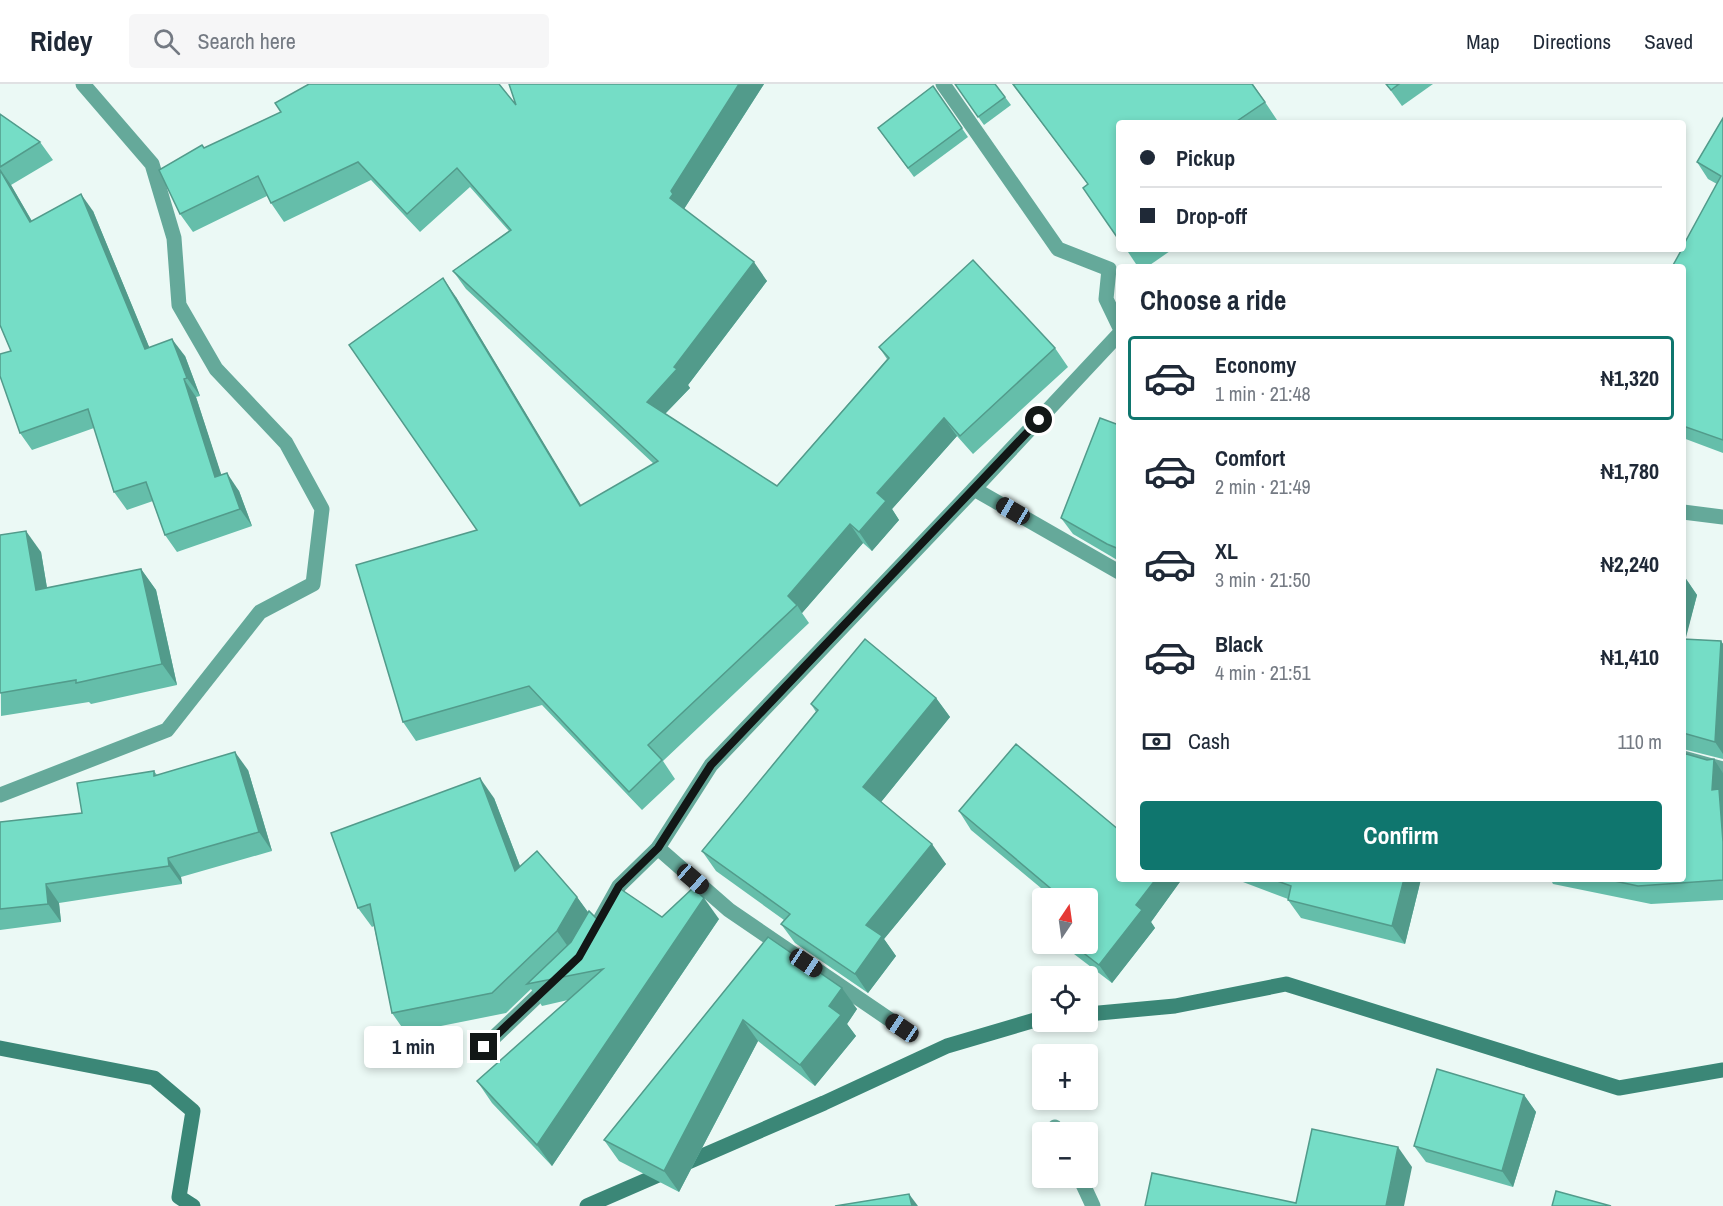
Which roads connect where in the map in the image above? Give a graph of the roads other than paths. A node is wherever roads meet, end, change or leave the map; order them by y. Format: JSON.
{"nodes":[{"id":1,"x":83,"y":84,"type":"edge"},
{"id":2,"x":943,"y":84,"type":"edge"},
{"id":3,"x":1116,"y":319,"type":"edge"},
{"id":4,"x":1116,"y":337,"type":"edge"},
{"id":5,"x":974,"y":489,"type":"junction"},
{"id":6,"x":1686,"y":512,"type":"edge"},
{"id":7,"x":1723,"y":517,"type":"edge"},
{"id":8,"x":1116,"y":570,"type":"edge"},
{"id":9,"x":1686,"y":759,"type":"edge"},
{"id":10,"x":1723,"y":769,"type":"edge"},
{"id":11,"x":0,"y":795,"type":"edge"},
{"id":12,"x":658,"y":848,"type":"junction"},
{"id":13,"x":591,"y":937,"type":"edge"},
{"id":14,"x":562,"y":973,"type":"edge"},
{"id":15,"x":902,"y":1028,"type":"dead end"},
{"id":16,"x":484,"y":1047,"type":"dead end"},
{"id":17,"x":1085,"y":1188,"type":"edge"},
{"id":18,"x":1094,"y":1206,"type":"edge"}],
"edges":[{"from":1,"to":11,"type":"street"},
{"from":2,"to":3,"type":"street"},
{"from":4,"to":5,"type":"street"},
{"from":5,"to":8,"type":"street"},
{"from":5,"to":12,"type":"street"},
{"from":6,"to":7,"type":"street"},
{"from":9,"to":10,"type":"street"},
{"from":12,"to":13,"type":"street"},
{"from":12,"to":15,"type":"street"},
{"from":14,"to":16,"type":"street"},
{"from":17,"to":18,"type":"street"}]}
